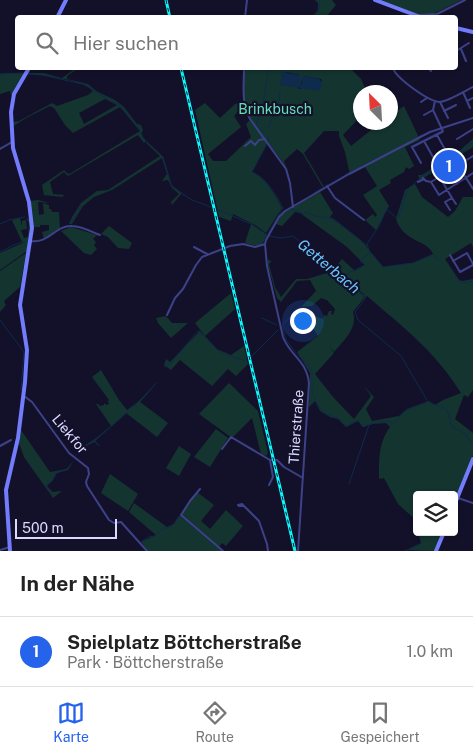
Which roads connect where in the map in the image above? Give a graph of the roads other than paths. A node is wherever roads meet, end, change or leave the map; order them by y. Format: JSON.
{"nodes":[{"id":1,"x":66,"y":0,"type":"edge"},
{"id":2,"x":247,"y":0,"type":"edge"},
{"id":3,"x":375,"y":0,"type":"edge"},
{"id":4,"x":466,"y":0,"type":"edge"},
{"id":5,"x":58,"y":15,"type":"edge"},
{"id":6,"x":245,"y":15,"type":"edge"},
{"id":7,"x":417,"y":15,"type":"joint"},
{"id":8,"x":458,"y":28,"type":"edge"},
{"id":9,"x":473,"y":32,"type":"edge"},
{"id":10,"x":469,"y":43,"type":"dead end"},
{"id":11,"x":460,"y":48,"type":"joint"},
{"id":12,"x":466,"y":61,"type":"dead end"},
{"id":13,"x":28,"y":70,"type":"edge"},
{"id":14,"x":244,"y":70,"type":"edge"},
{"id":15,"x":394,"y":70,"type":"edge"},
{"id":16,"x":473,"y":87,"type":"edge"},
{"id":17,"x":462,"y":92,"type":"junction"},
{"id":18,"x":428,"y":98,"type":"junction"},
{"id":19,"x":473,"y":98,"type":"edge"},
{"id":20,"x":435,"y":101,"type":"junction"},
{"id":21,"x":467,"y":101,"type":"junction"},
{"id":22,"x":421,"y":102,"type":"dead end"},
{"id":23,"x":440,"y":102,"type":"junction"},
{"id":24,"x":456,"y":105,"type":"dead end"},
{"id":25,"x":470,"y":108,"type":"dead end"},
{"id":26,"x":433,"y":110,"type":"junction"},
{"id":27,"x":444,"y":111,"type":"junction"},
{"id":28,"x":424,"y":115,"type":"dead end"},
{"id":29,"x":448,"y":118,"type":"dead end"},
{"id":30,"x":473,"y":118,"type":"edge"},
{"id":31,"x":442,"y":128,"type":"junction"},
{"id":32,"x":473,"y":129,"type":"edge"},
{"id":33,"x":437,"y":135,"type":"junction"},
{"id":34,"x":457,"y":139,"type":"dead end"},
{"id":35,"x":266,"y":141,"type":"junction"},
{"id":36,"x":424,"y":141,"type":"junction"},
{"id":37,"x":12,"y":142,"type":"junction"},
{"id":38,"x":246,"y":146,"type":"dead end"},
{"id":39,"x":404,"y":147,"type":"junction"},
{"id":40,"x":412,"y":147,"type":"junction"},
{"id":41,"x":0,"y":149,"type":"edge"},
{"id":42,"x":447,"y":153,"type":"dead end"},
{"id":43,"x":473,"y":156,"type":"edge"},
{"id":44,"x":433,"y":157,"type":"dead end"},
{"id":45,"x":421,"y":163,"type":"dead end"},
{"id":46,"x":458,"y":165,"type":"junction"},
{"id":47,"x":473,"y":173,"type":"edge"},
{"id":48,"x":439,"y":176,"type":"junction"},
{"id":49,"x":452,"y":176,"type":"dead end"},
{"id":50,"x":466,"y":178,"type":"junction"},
{"id":51,"x":418,"y":182,"type":"dead end"},
{"id":52,"x":431,"y":182,"type":"junction"},
{"id":53,"x":457,"y":184,"type":"junction"},
{"id":54,"x":327,"y":186,"type":"junction"},
{"id":55,"x":473,"y":189,"type":"edge"},
{"id":56,"x":447,"y":190,"type":"junction"},
{"id":57,"x":452,"y":198,"type":"junction"},
{"id":58,"x":456,"y":204,"type":"dead end"},
{"id":59,"x":291,"y":208,"type":"junction"},
{"id":60,"x":450,"y":210,"type":"dead end"},
{"id":61,"x":364,"y":220,"type":"dead end"},
{"id":62,"x":100,"y":234,"type":"dead end"},
{"id":63,"x":31,"y":241,"type":"junction"},
{"id":64,"x":265,"y":244,"type":"junction"},
{"id":65,"x":194,"y":247,"type":"dead end"},
{"id":66,"x":207,"y":254,"type":"junction"},
{"id":67,"x":450,"y":255,"type":"dead end"},
{"id":68,"x":453,"y":261,"type":"junction"},
{"id":69,"x":473,"y":265,"type":"edge"},
{"id":70,"x":167,"y":315,"type":"dead end"},
{"id":71,"x":281,"y":326,"type":"junction"},
{"id":72,"x":276,"y":327,"type":"dead end"},
{"id":73,"x":24,"y":396,"type":"junction"},
{"id":74,"x":10,"y":440,"type":"dead end"},
{"id":75,"x":0,"y":446,"type":"edge"},
{"id":76,"x":222,"y":448,"type":"dead end"},
{"id":77,"x":473,"y":459,"type":"edge"},
{"id":78,"x":270,"y":460,"type":"junction"},
{"id":79,"x":303,"y":478,"type":"junction"},
{"id":80,"x":269,"y":485,"type":"dead end"},
{"id":81,"x":200,"y":489,"type":"dead end"},
{"id":82,"x":458,"y":498,"type":"joint"},
{"id":83,"x":473,"y":503,"type":"edge"},
{"id":84,"x":244,"y":506,"type":"dead end"},
{"id":85,"x":442,"y":536,"type":"edge"},
{"id":86,"x":10,"y":549,"type":"edge"},
{"id":87,"x":0,"y":550,"type":"edge"},
{"id":88,"x":148,"y":551,"type":"edge"},
{"id":89,"x":223,"y":551,"type":"edge"},
{"id":90,"x":268,"y":551,"type":"edge"},
{"id":91,"x":298,"y":551,"type":"edge"},
{"id":92,"x":436,"y":551,"type":"edge"}],
"edges":[{"from":1,"to":5,"type":"main road"},
{"from":2,"to":6,"type":"street"},
{"from":3,"to":7,"type":"main road"},
{"from":4,"to":7,"type":"street"},
{"from":8,"to":9,"type":"main road"},
{"from":10,"to":11,"type":"street"},
{"from":11,"to":12,"type":"street"},
{"from":13,"to":37,"type":"main road"},
{"from":14,"to":35,"type":"street"},
{"from":15,"to":18,"type":"street"},
{"from":16,"to":17,"type":"street"},
{"from":17,"to":21,"type":"street"},
{"from":17,"to":23,"type":"street"},
{"from":18,"to":20,"type":"street"},
{"from":18,"to":22,"type":"street"},
{"from":19,"to":21,"type":"street"},
{"from":20,"to":23,"type":"street"},
{"from":20,"to":26,"type":"street"},
{"from":21,"to":25,"type":"street"},
{"from":23,"to":27,"type":"street"},
{"from":24,"to":27,"type":"street"},
{"from":26,"to":28,"type":"street"},
{"from":26,"to":31,"type":"street"},
{"from":27,"to":29,"type":"street"},
{"from":30,"to":31,"type":"street","name":"Thierstraße"},
{"from":31,"to":33,"type":"street"},
{"from":31,"to":39,"type":"street","name":"Thierstraße"},
{"from":32,"to":34,"type":"street"},
{"from":33,"to":36,"type":"street"},
{"from":33,"to":42,"type":"street"},
{"from":35,"to":38,"type":"street"},
{"from":35,"to":59,"type":"street"},
{"from":36,"to":40,"type":"street"},
{"from":36,"to":44,"type":"street"},
{"from":37,"to":41,"type":"street"},
{"from":37,"to":63,"type":"main road"},
{"from":39,"to":40,"type":"street"},
{"from":39,"to":54,"type":"street","name":"Thierstraße"},
{"from":40,"to":45,"type":"street"},
{"from":43,"to":46,"type":"street"},
{"from":46,"to":48,"type":"street"},
{"from":46,"to":50,"type":"street"},
{"from":47,"to":50,"type":"street"},
{"from":48,"to":52,"type":"street"},
{"from":48,"to":56,"type":"street"},
{"from":49,"to":53,"type":"street"},
{"from":50,"to":53,"type":"street"},
{"from":50,"to":55,"type":"street"},
{"from":51,"to":52,"type":"street"},
{"from":52,"to":56,"type":"street"},
{"from":53,"to":56,"type":"street"},
{"from":54,"to":59,"type":"street","name":"Thierstraße"},
{"from":54,"to":61,"type":"street"},
{"from":56,"to":57,"type":"street"},
{"from":57,"to":58,"type":"street"},
{"from":57,"to":60,"type":"street"},
{"from":59,"to":64,"type":"street","name":"Thierstraße"},
{"from":62,"to":63,"type":"street"},
{"from":63,"to":73,"type":"main road"},
{"from":64,"to":66,"type":"street"},
{"from":64,"to":71,"type":"street","name":"Thierstraße"},
{"from":65,"to":66,"type":"street"},
{"from":66,"to":70,"type":"street"},
{"from":67,"to":68,"type":"street"},
{"from":68,"to":69,"type":"street"},
{"from":68,"to":69,"type":"street"},
{"from":71,"to":72,"type":"street"},
{"from":71,"to":79,"type":"street","name":"Thierstraße"},
{"from":73,"to":86,"type":"main road"},
{"from":73,"to":88,"type":"street","name":"Liekfor"},
{"from":74,"to":75,"type":"street"},
{"from":76,"to":78,"type":"street","name":"Thierstraße"},
{"from":77,"to":82,"type":"main road"},
{"from":78,"to":79,"type":"street","name":"Thierstraße"},
{"from":78,"to":80,"type":"street","name":"Thierstraße"},
{"from":79,"to":91,"type":"street","name":"Thierstraße"},
{"from":81,"to":89,"type":"street"},
{"from":82,"to":83,"type":"street"},
{"from":84,"to":90,"type":"street"},
{"from":85,"to":92,"type":"main road"},
{"from":86,"to":87,"type":"street"}]}
